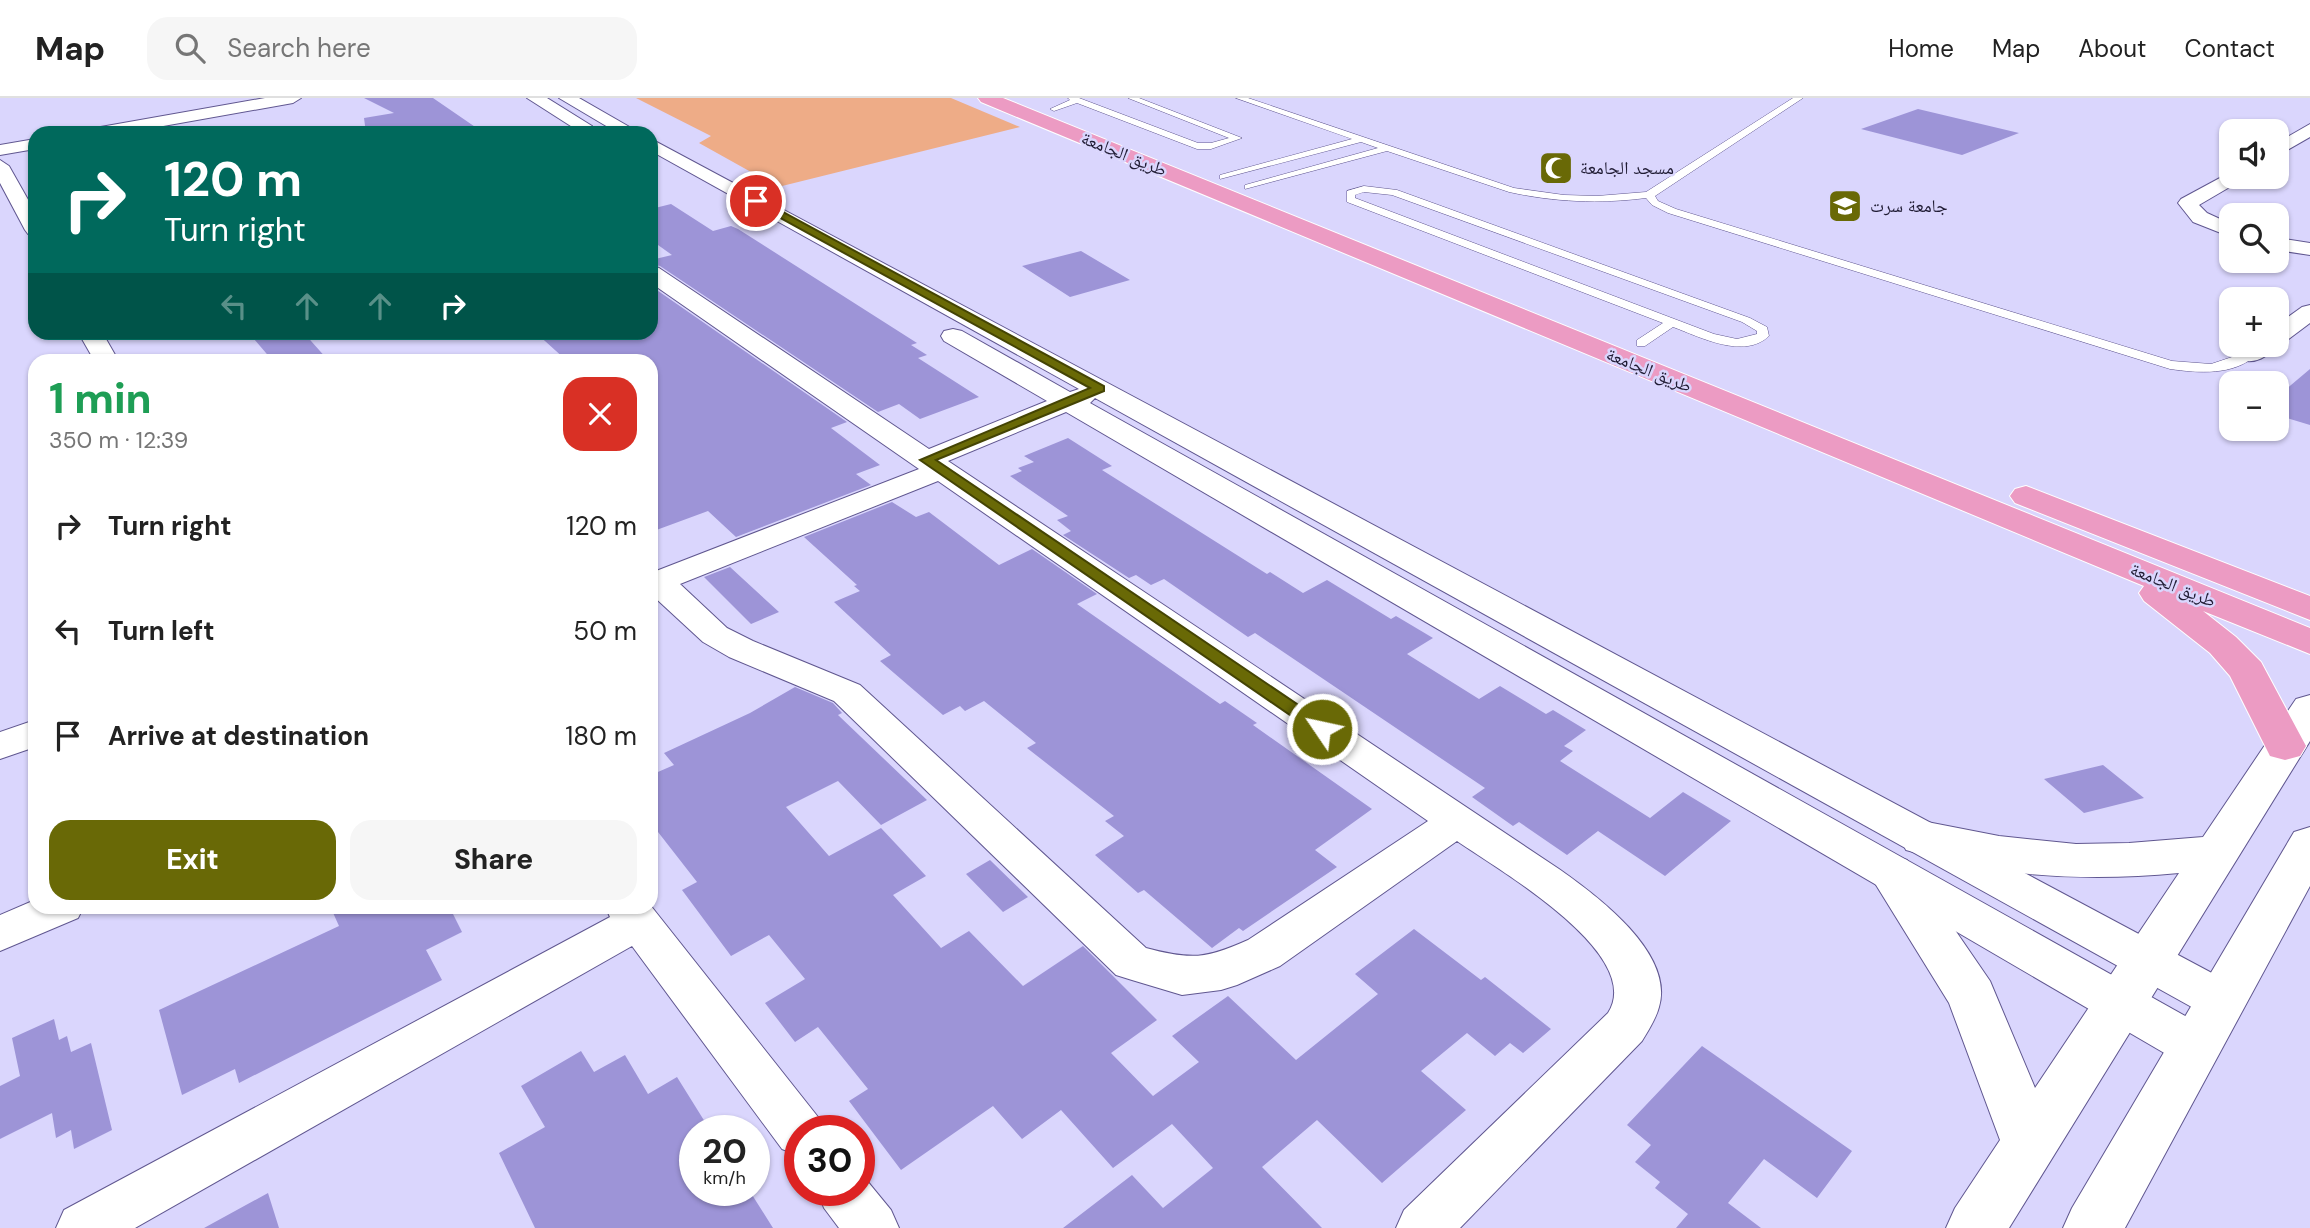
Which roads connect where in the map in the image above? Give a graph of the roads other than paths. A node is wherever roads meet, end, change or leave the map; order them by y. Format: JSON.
{"nodes":[{"id":1,"x":293,"y":98,"type":"edge"},
{"id":2,"x":535,"y":98,"type":"edge"},
{"id":3,"x":567,"y":98,"type":"edge"},
{"id":4,"x":987,"y":98,"type":"edge"},
{"id":5,"x":1026,"y":98,"type":"edge"},
{"id":6,"x":1132,"y":98,"type":"edge"},
{"id":7,"x":1240,"y":98,"type":"edge"},
{"id":8,"x":1798,"y":98,"type":"edge"},
{"id":9,"x":1068,"y":102,"type":"edge"},
{"id":10,"x":135,"y":126,"type":"edge"},
{"id":11,"x":584,"y":126,"type":"edge"},
{"id":12,"x":618,"y":126,"type":"edge"},
{"id":13,"x":2310,"y":129,"type":"edge"},
{"id":14,"x":1362,"y":139,"type":"junction"},
{"id":15,"x":2289,"y":143,"type":"edge"},
{"id":16,"x":28,"y":145,"type":"edge"},
{"id":17,"x":658,"y":148,"type":"edge"},
{"id":18,"x":1387,"y":148,"type":"junction"},
{"id":19,"x":0,"y":150,"type":"edge"},
{"id":20,"x":0,"y":166,"type":"edge"},
{"id":21,"x":658,"y":168,"type":"edge"},
{"id":22,"x":1236,"y":182,"type":"junction"},
{"id":23,"x":2219,"y":185,"type":"edge"},
{"id":24,"x":1649,"y":195,"type":"junction"},
{"id":25,"x":28,"y":217,"type":"edge"},
{"id":26,"x":2219,"y":226,"type":"edge"},
{"id":27,"x":2289,"y":246,"type":"edge"},
{"id":28,"x":2310,"y":249,"type":"edge"},
{"id":29,"x":1573,"y":257,"type":"junction"},
{"id":30,"x":1560,"y":261,"type":"dead end"},
{"id":31,"x":1547,"y":266,"type":"dead end"},
{"id":32,"x":1534,"y":271,"type":"junction"},
{"id":33,"x":658,"y":278,"type":"edge"},
{"id":34,"x":2310,"y":312,"type":"edge"},
{"id":35,"x":1671,"y":323,"type":"junction"},
{"id":36,"x":2289,"y":327,"type":"edge"},
{"id":37,"x":1641,"y":342,"type":"junction"},
{"id":38,"x":2244,"y":357,"type":"edge"},
{"id":39,"x":1099,"y":389,"type":"junction"},
{"id":40,"x":1069,"y":402,"type":"junction"},
{"id":41,"x":1898,"y":445,"type":"dead end"},
{"id":42,"x":934,"y":465,"type":"junction"},
{"id":43,"x":2001,"y":486,"type":"dead end"},
{"id":44,"x":2097,"y":554,"type":"junction"},
{"id":45,"x":658,"y":582,"type":"edge"},
{"id":46,"x":658,"y":586,"type":"edge"},
{"id":47,"x":2310,"y":609,"type":"edge"},
{"id":48,"x":2310,"y":642,"type":"edge"},
{"id":49,"x":2298,"y":727,"type":"edge"},
{"id":50,"x":28,"y":736,"type":"edge"},
{"id":51,"x":0,"y":746,"type":"edge"},
{"id":52,"x":28,"y":751,"type":"edge"},
{"id":53,"x":0,"y":753,"type":"edge"},
{"id":54,"x":1457,"y":821,"type":"junction"},
{"id":55,"x":2310,"y":844,"type":"edge"},
{"id":56,"x":2217,"y":853,"type":"junction"},
{"id":57,"x":1906,"y":855,"type":"junction"},
{"id":58,"x":45,"y":914,"type":"edge"},
{"id":59,"x":632,"y":914,"type":"edge"},
{"id":60,"x":0,"y":934,"type":"edge"},
{"id":61,"x":2148,"y":961,"type":"junction"},
{"id":62,"x":2222,"y":1001,"type":"junction"},
{"id":63,"x":2120,"y":1003,"type":"junction"},
{"id":64,"x":2195,"y":1046,"type":"junction"},
{"id":65,"x":786,"y":1115,"type":"edge"},
{"id":66,"x":2030,"y":1144,"type":"junction"},
{"id":67,"x":855,"y":1206,"type":"edge"},
{"id":68,"x":83,"y":1228,"type":"edge"},
{"id":69,"x":872,"y":1228,"type":"edge"},
{"id":70,"x":1423,"y":1228,"type":"edge"},
{"id":71,"x":1976,"y":1228,"type":"edge"},
{"id":72,"x":2093,"y":1228,"type":"edge"}],
"edges":[{"from":1,"to":10,"type":"street"},
{"from":2,"to":11,"type":"street"},
{"from":3,"to":12,"type":"street"},
{"from":4,"to":44,"type":"highway","name":"طريق الجامعة"},
{"from":5,"to":9,"type":"highway","name":"طريق الجامعة"},
{"from":6,"to":9,"type":"lane"},
{"from":7,"to":14,"type":"lane"},
{"from":8,"to":24,"type":"lane"},
{"from":9,"to":22,"type":"highway","name":"طريق الجامعة"},
{"from":13,"to":15,"type":"street"},
{"from":14,"to":18,"type":"lane"},
{"from":14,"to":22,"type":"lane"},
{"from":16,"to":19,"type":"street"},
{"from":17,"to":39,"type":"street"},
{"from":18,"to":22,"type":"lane"},
{"from":18,"to":24,"type":"lane"},
{"from":20,"to":25,"type":"street"},
{"from":21,"to":40,"type":"street"},
{"from":22,"to":37,"type":"highway","name":"طريق الجامعة"},
{"from":23,"to":26,"type":"street"},
{"from":24,"to":38,"type":"lane"},
{"from":27,"to":28,"type":"street"},
{"from":29,"to":30,"type":"lane"},
{"from":29,"to":32,"type":"lane"},
{"from":29,"to":35,"type":"lane"},
{"from":31,"to":32,"type":"lane"},
{"from":32,"to":35,"type":"lane"},
{"from":33,"to":42,"type":"street"},
{"from":34,"to":36,"type":"street"},
{"from":35,"to":37,"type":"lane"},
{"from":37,"to":41,"type":"highway","name":"طريق الجامعة"},
{"from":39,"to":40,"type":"street"},
{"from":39,"to":57,"type":"street"},
{"from":40,"to":42,"type":"street"},
{"from":40,"to":57,"type":"street"},
{"from":42,"to":45,"type":"street"},
{"from":42,"to":54,"type":"street"},
{"from":43,"to":47,"type":"highway","name":"طريق الجامعة"},
{"from":44,"to":48,"type":"highway","name":"طريق الجامعة"},
{"from":44,"to":49,"type":"highway"},
{"from":46,"to":54,"type":"street"},
{"from":49,"to":56,"type":"street"},
{"from":50,"to":51,"type":"street"},
{"from":52,"to":53,"type":"street"},
{"from":54,"to":70,"type":"street"},
{"from":55,"to":62,"type":"street"},
{"from":56,"to":57,"type":"street"},
{"from":56,"to":61,"type":"street"},
{"from":57,"to":61,"type":"street"},
{"from":57,"to":63,"type":"street"},
{"from":57,"to":66,"type":"street"},
{"from":58,"to":60,"type":"street"},
{"from":59,"to":65,"type":"street"},
{"from":59,"to":68,"type":"street"},
{"from":61,"to":62,"type":"street"},
{"from":61,"to":63,"type":"street"},
{"from":62,"to":64,"type":"street"},
{"from":63,"to":64,"type":"street"},
{"from":63,"to":66,"type":"street"},
{"from":64,"to":72,"type":"street"},
{"from":66,"to":71,"type":"street"},
{"from":67,"to":69,"type":"street"}]}
